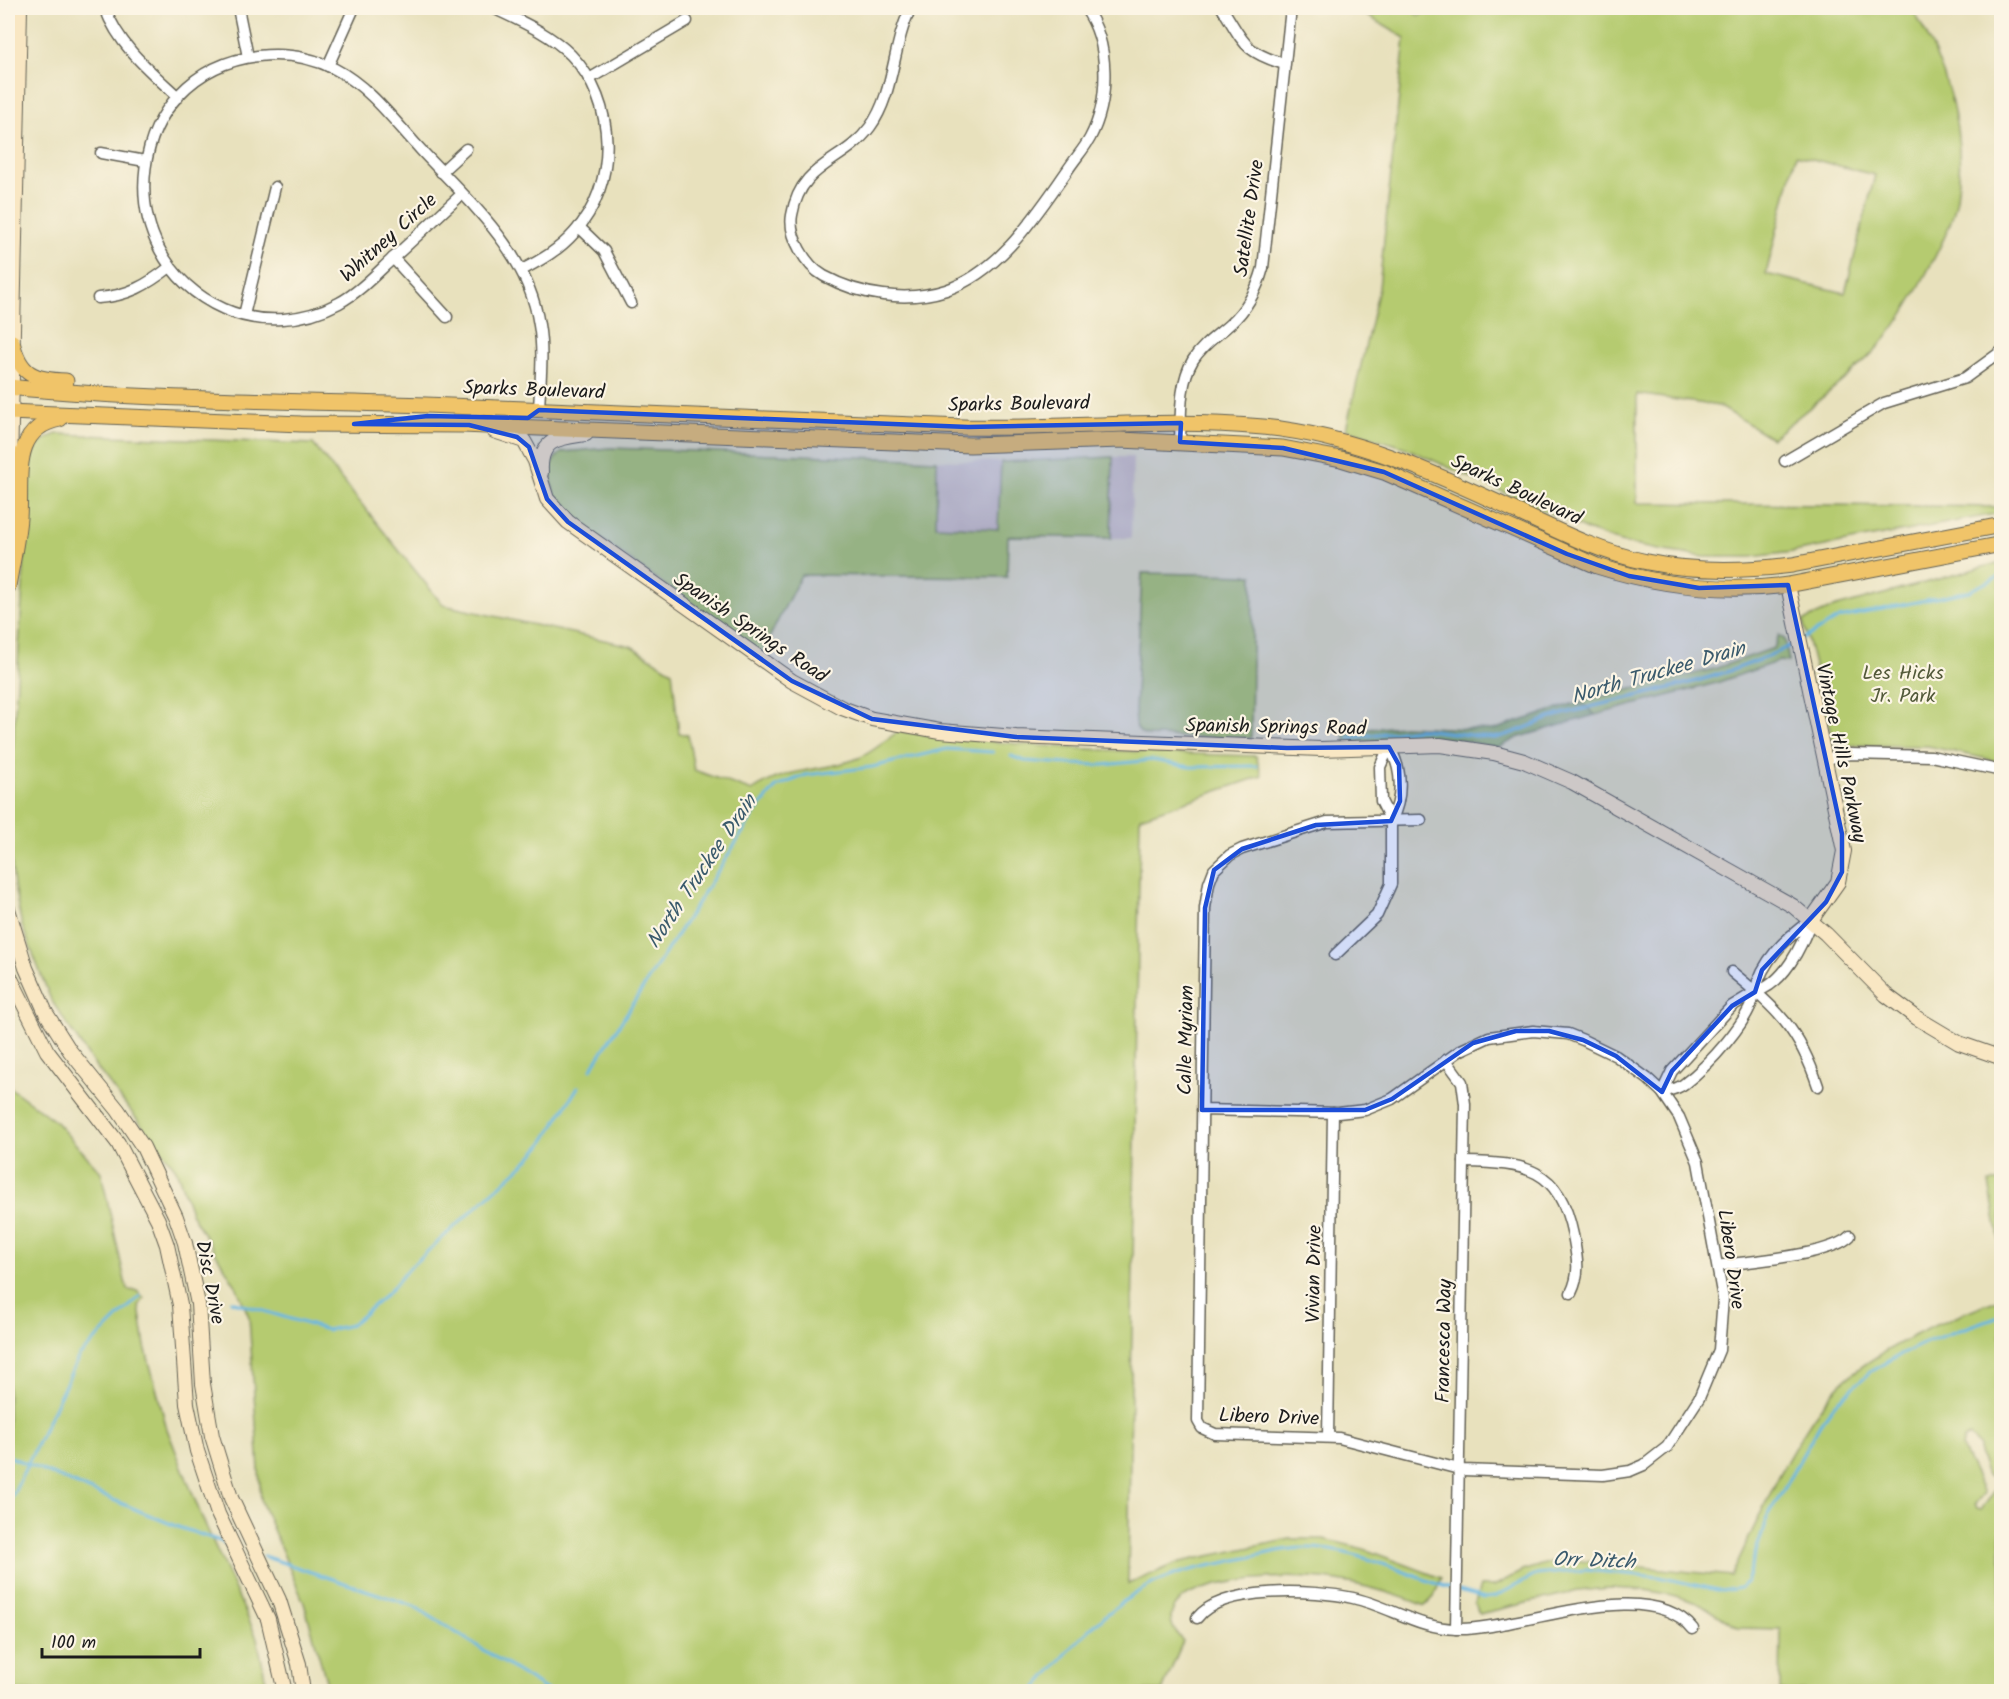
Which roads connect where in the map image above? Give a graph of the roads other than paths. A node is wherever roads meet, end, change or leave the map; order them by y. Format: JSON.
{"nodes":[{"id":1,"x":20,"y":8,"type":"edge"},
{"id":2,"x":105,"y":8,"type":"edge"},
{"id":3,"x":238,"y":8,"type":"edge"},
{"id":4,"x":354,"y":8,"type":"edge"},
{"id":5,"x":493,"y":8,"type":"edge"},
{"id":6,"x":911,"y":8,"type":"edge"},
{"id":7,"x":1087,"y":8,"type":"edge"},
{"id":8,"x":1222,"y":8,"type":"edge"},
{"id":9,"x":1291,"y":8,"type":"edge"},
{"id":10,"x":687,"y":21,"type":"dead end"},
{"id":11,"x":248,"y":57,"type":"junction"},
{"id":12,"x":1284,"y":64,"type":"junction"},
{"id":13,"x":328,"y":66,"type":"junction"},
{"id":14,"x":589,"y":79,"type":"junction"},
{"id":15,"x":178,"y":97,"type":"junction"},
{"id":16,"x":466,"y":149,"type":"dead end"},
{"id":17,"x":101,"y":153,"type":"dead end"},
{"id":18,"x":145,"y":161,"type":"junction"},
{"id":19,"x":441,"y":171,"type":"junction"},
{"id":20,"x":275,"y":187,"type":"dead end"},
{"id":21,"x":462,"y":194,"type":"junction"},
{"id":22,"x":579,"y":227,"type":"junction"},
{"id":23,"x":393,"y":258,"type":"junction"},
{"id":24,"x":170,"y":267,"type":"junction"},
{"id":25,"x":522,"y":270,"type":"junction"},
{"id":26,"x":98,"y":298,"type":"dead end"},
{"id":27,"x":631,"y":303,"type":"dead end"},
{"id":28,"x":244,"y":315,"type":"junction"},
{"id":29,"x":447,"y":317,"type":"dead end"},
{"id":30,"x":12,"y":342,"type":"junction"},
{"id":31,"x":2001,"y":351,"type":"edge"},
{"id":32,"x":10,"y":387,"type":"edge"},
{"id":33,"x":164,"y":395,"type":"junction"},
{"id":34,"x":539,"y":410,"type":"junction"},
{"id":35,"x":10,"y":412,"type":"edge"},
{"id":36,"x":78,"y":415,"type":"junction"},
{"id":37,"x":1181,"y":423,"type":"junction"},
{"id":38,"x":354,"y":424,"type":"junction"},
{"id":39,"x":469,"y":425,"type":"junction"},
{"id":40,"x":604,"y":431,"type":"junction"},
{"id":41,"x":715,"y":435,"type":"junction"},
{"id":42,"x":1180,"y":442,"type":"junction"},
{"id":43,"x":1785,"y":461,"type":"dead end"},
{"id":44,"x":541,"y":481,"type":"junction"},
{"id":45,"x":2001,"y":525,"type":"edge"},
{"id":46,"x":1957,"y":534,"type":"junction"},
{"id":47,"x":2001,"y":544,"type":"edge"},
{"id":48,"x":8,"y":568,"type":"edge"},
{"id":49,"x":1724,"y":570,"type":"junction"},
{"id":50,"x":1788,"y":585,"type":"junction"},
{"id":51,"x":8,"y":586,"type":"edge"},
{"id":52,"x":1389,"y":747,"type":"junction"},
{"id":53,"x":1825,"y":759,"type":"junction"},
{"id":54,"x":2001,"y":771,"type":"edge"},
{"id":55,"x":1421,"y":820,"type":"dead end"},
{"id":56,"x":1391,"y":822,"type":"junction"},
{"id":57,"x":8,"y":909,"type":"edge"},
{"id":58,"x":1811,"y":920,"type":"junction"},
{"id":59,"x":1335,"y":955,"type":"dead end"},
{"id":60,"x":1732,"y":972,"type":"dead end"},
{"id":61,"x":8,"y":973,"type":"edge"},
{"id":62,"x":1755,"y":992,"type":"junction"},
{"id":63,"x":2001,"y":1058,"type":"edge"},
{"id":64,"x":1446,"y":1060,"type":"junction"},
{"id":65,"x":1818,"y":1086,"type":"dead end"},
{"id":66,"x":1662,"y":1092,"type":"junction"},
{"id":67,"x":1202,"y":1110,"type":"junction"},
{"id":68,"x":1334,"y":1113,"type":"junction"},
{"id":69,"x":1464,"y":1162,"type":"junction"},
{"id":70,"x":1850,"y":1236,"type":"dead end"},
{"id":71,"x":1718,"y":1266,"type":"junction"},
{"id":72,"x":1570,"y":1293,"type":"dead end"},
{"id":73,"x":1202,"y":1428,"type":"joint"},
{"id":74,"x":1328,"y":1437,"type":"junction"},
{"id":75,"x":1459,"y":1469,"type":"junction"},
{"id":76,"x":1197,"y":1618,"type":"dead end"},
{"id":77,"x":1456,"y":1629,"type":"junction"},
{"id":78,"x":1693,"y":1629,"type":"dead end"},
{"id":79,"x":285,"y":1692,"type":"edge"},
{"id":80,"x":303,"y":1692,"type":"edge"}],
"edges":[{"from":1,"to":30,"type":"main road"},
{"from":2,"to":15,"type":"street"},
{"from":3,"to":11,"type":"street"},
{"from":4,"to":13,"type":"street"},
{"from":5,"to":14,"type":"street"},
{"from":6,"to":7,"type":"street"},
{"from":8,"to":12,"type":"street"},
{"from":9,"to":12,"type":"street","name":"Satellite Drive"},
{"from":10,"to":14,"type":"street"},
{"from":11,"to":13,"type":"street","name":"Whitney Circle"},
{"from":11,"to":15,"type":"street","name":"Whitney Circle"},
{"from":12,"to":37,"type":"street","name":"Satellite Drive"},
{"from":13,"to":19,"type":"street","name":"Whitney Circle"},
{"from":14,"to":22,"type":"street"},
{"from":15,"to":18,"type":"street","name":"Whitney Circle"},
{"from":16,"to":19,"type":"street"},
{"from":17,"to":18,"type":"street"},
{"from":18,"to":24,"type":"street","name":"Whitney Circle"},
{"from":19,"to":21,"type":"street","name":"Whitney Circle"},
{"from":20,"to":28,"type":"street"},
{"from":21,"to":23,"type":"street","name":"Whitney Circle"},
{"from":21,"to":25,"type":"street","name":"Whitney Circle"},
{"from":22,"to":25,"type":"street"},
{"from":22,"to":27,"type":"street"},
{"from":23,"to":28,"type":"street","name":"Whitney Circle"},
{"from":23,"to":29,"type":"street"},
{"from":24,"to":26,"type":"street"},
{"from":24,"to":28,"type":"street","name":"Whitney Circle"},
{"from":25,"to":34,"type":"street","name":"Whitney Circle"},
{"from":30,"to":32,"type":"main road"},
{"from":30,"to":33,"type":"main road"},
{"from":31,"to":43,"type":"street"},
{"from":32,"to":33,"type":"main road","name":"Sparks Boulevard"},
{"from":32,"to":35,"type":"main road"},
{"from":33,"to":34,"type":"main road","name":"Sparks Boulevard"},
{"from":34,"to":37,"type":"main road","name":"Sparks Boulevard"},
{"from":34,"to":38,"type":"main road"},
{"from":34,"to":41,"type":"main road"},
{"from":35,"to":36,"type":"main road","name":"Sparks Boulevard"},
{"from":35,"to":48,"type":"main road"},
{"from":36,"to":38,"type":"main road","name":"Sparks Boulevard"},
{"from":36,"to":51,"type":"main road"},
{"from":37,"to":42,"type":"street","name":"Satellite Drive"},
{"from":37,"to":49,"type":"main road","name":"Sparks Boulevard"},
{"from":38,"to":39,"type":"main road","name":"Sparks Boulevard"},
{"from":39,"to":40,"type":"main road","name":"Sparks Boulevard"},
{"from":39,"to":44,"type":"main road","name":"Spanish Springs Road"},
{"from":40,"to":41,"type":"main road","name":"Sparks Boulevard"},
{"from":40,"to":44,"type":"main road"},
{"from":41,"to":42,"type":"main road","name":"Sparks Boulevard"},
{"from":42,"to":50,"type":"main road","name":"Sparks Boulevard"},
{"from":44,"to":52,"type":"main road","name":"Spanish Springs Road"},
{"from":45,"to":46,"type":"main road","name":"Sparks Boulevard"},
{"from":46,"to":49,"type":"main road","name":"Sparks Boulevard"},
{"from":46,"to":50,"type":"main road"},
{"from":47,"to":50,"type":"main road","name":"Sparks Boulevard"},
{"from":49,"to":50,"type":"main road"},
{"from":50,"to":53,"type":"main road","name":"Vintage Hills Parkway"},
{"from":52,"to":56,"type":"street"},
{"from":52,"to":56,"type":"street"},
{"from":52,"to":58,"type":"main road","name":"Spanish Springs Road"},
{"from":53,"to":54,"type":"street"},
{"from":53,"to":58,"type":"main road","name":"Vintage Hills Parkway"},
{"from":55,"to":56,"type":"street","name":"Calle Myriam"},
{"from":56,"to":59,"type":"street"},
{"from":56,"to":67,"type":"street","name":"Calle Myriam"},
{"from":57,"to":80,"type":"main road","name":"Disc Drive"},
{"from":58,"to":62,"type":"street","name":"Vintage Hills Parkway"},
{"from":58,"to":62,"type":"street","name":"Vintage Hills Parkway"},
{"from":58,"to":63,"type":"main road","name":"Spanish Springs Road"},
{"from":60,"to":62,"type":"street"},
{"from":61,"to":79,"type":"main road","name":"Disc Drive"},
{"from":62,"to":65,"type":"street"},
{"from":62,"to":66,"type":"street","name":"Vintage Hills Parkway"},
{"from":62,"to":66,"type":"street","name":"Vintage Hills Parkway"},
{"from":64,"to":66,"type":"street","name":"Libero Drive"},
{"from":64,"to":68,"type":"street","name":"Libero Drive"},
{"from":64,"to":69,"type":"street","name":"Francesca Way"},
{"from":66,"to":71,"type":"street","name":"Libero Drive"},
{"from":67,"to":68,"type":"street","name":"Libero Drive"},
{"from":67,"to":73,"type":"street","name":"Calle Myriam"},
{"from":68,"to":74,"type":"street","name":"Vivian Drive"},
{"from":69,"to":72,"type":"street"},
{"from":69,"to":75,"type":"street","name":"Francesca Way"},
{"from":70,"to":71,"type":"street"},
{"from":71,"to":75,"type":"street","name":"Libero Drive"},
{"from":73,"to":74,"type":"street","name":"Libero Drive"},
{"from":74,"to":75,"type":"street","name":"Libero Drive"},
{"from":75,"to":77,"type":"street","name":"Francesca Way"},
{"from":76,"to":77,"type":"street"},
{"from":77,"to":78,"type":"street"}]}
